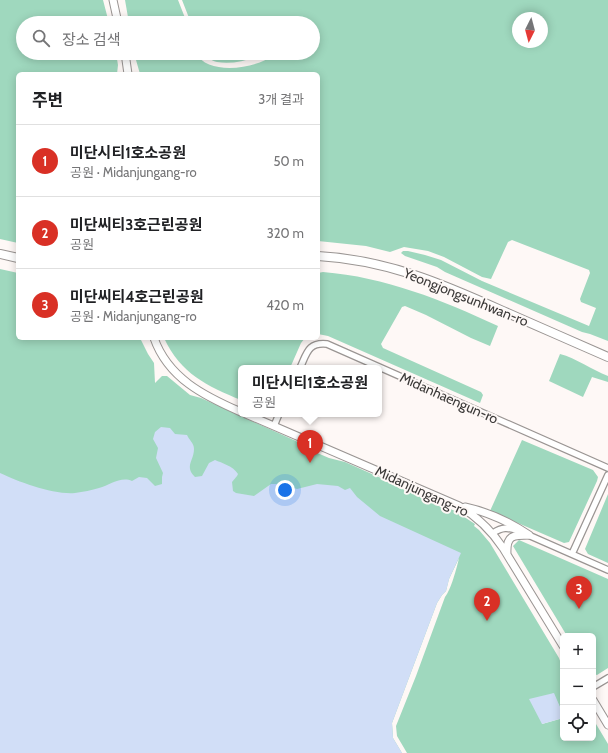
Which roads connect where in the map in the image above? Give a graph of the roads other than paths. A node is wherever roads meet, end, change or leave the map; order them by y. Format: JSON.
{"nodes":[{"id":1,"x":113,"y":0,"type":"edge"},
{"id":2,"x":116,"y":16,"type":"edge"},
{"id":3,"x":126,"y":60,"type":"edge"},
{"id":4,"x":128,"y":72,"type":"edge"},
{"id":5,"x":0,"y":254,"type":"edge"},
{"id":6,"x":320,"y":256,"type":"edge"},
{"id":7,"x":16,"y":258,"type":"edge"},
{"id":8,"x":155,"y":340,"type":"edge"},
{"id":9,"x":608,"y":357,"type":"edge"},
{"id":10,"x":301,"y":365,"type":"edge"},
{"id":11,"x":374,"y":365,"type":"edge"},
{"id":12,"x":382,"y":369,"type":"edge"},
{"id":13,"x":238,"y":411,"type":"edge"},
{"id":14,"x":253,"y":417,"type":"edge"},
{"id":15,"x":278,"y":417,"type":"edge"},
{"id":16,"x":274,"y":426,"type":"junction"},
{"id":17,"x":608,"y":468,"type":"edge"},
{"id":18,"x":608,"y":475,"type":"edge"},
{"id":19,"x":459,"y":506,"type":"junction"},
{"id":20,"x":493,"y":533,"type":"junction"},
{"id":21,"x":529,"y":535,"type":"junction"},
{"id":22,"x":507,"y":554,"type":"junction"},
{"id":23,"x":572,"y":554,"type":"junction"},
{"id":24,"x":608,"y":570,"type":"edge"},
{"id":25,"x":560,"y":641,"type":"edge"},
{"id":26,"x":608,"y":678,"type":"edge"},
{"id":27,"x":596,"y":685,"type":"edge"},
{"id":28,"x":596,"y":705,"type":"edge"},
{"id":29,"x":608,"y":725,"type":"edge"}],
"edges":[{"from":1,"to":2,"type":"street"},
{"from":3,"to":4,"type":"street"},
{"from":5,"to":7,"type":"main road"},
{"from":6,"to":9,"type":"main road","name":"Yeongjongsunhwan-ro"},
{"from":8,"to":13,"type":"street"},
{"from":10,"to":11,"type":"street","name":"Midanhaengun-ro"},
{"from":12,"to":17,"type":"street","name":"Midanhaengun-ro"},
{"from":14,"to":16,"type":"street","name":"Midanjungang-ro"},
{"from":15,"to":16,"type":"street"},
{"from":16,"to":19,"type":"street","name":"Midanjungang-ro"},
{"from":18,"to":23,"type":"street"},
{"from":19,"to":20,"type":"street","name":"Midanjungang-ro"},
{"from":19,"to":21,"type":"street"},
{"from":20,"to":21,"type":"street"},
{"from":20,"to":22,"type":"street","name":"Midanjungang-ro"},
{"from":21,"to":22,"type":"street"},
{"from":21,"to":23,"type":"street"},
{"from":22,"to":25,"type":"street","name":"Midanjungang-ro"},
{"from":23,"to":24,"type":"street"},
{"from":26,"to":27,"type":"street"},
{"from":28,"to":29,"type":"street"}]}
